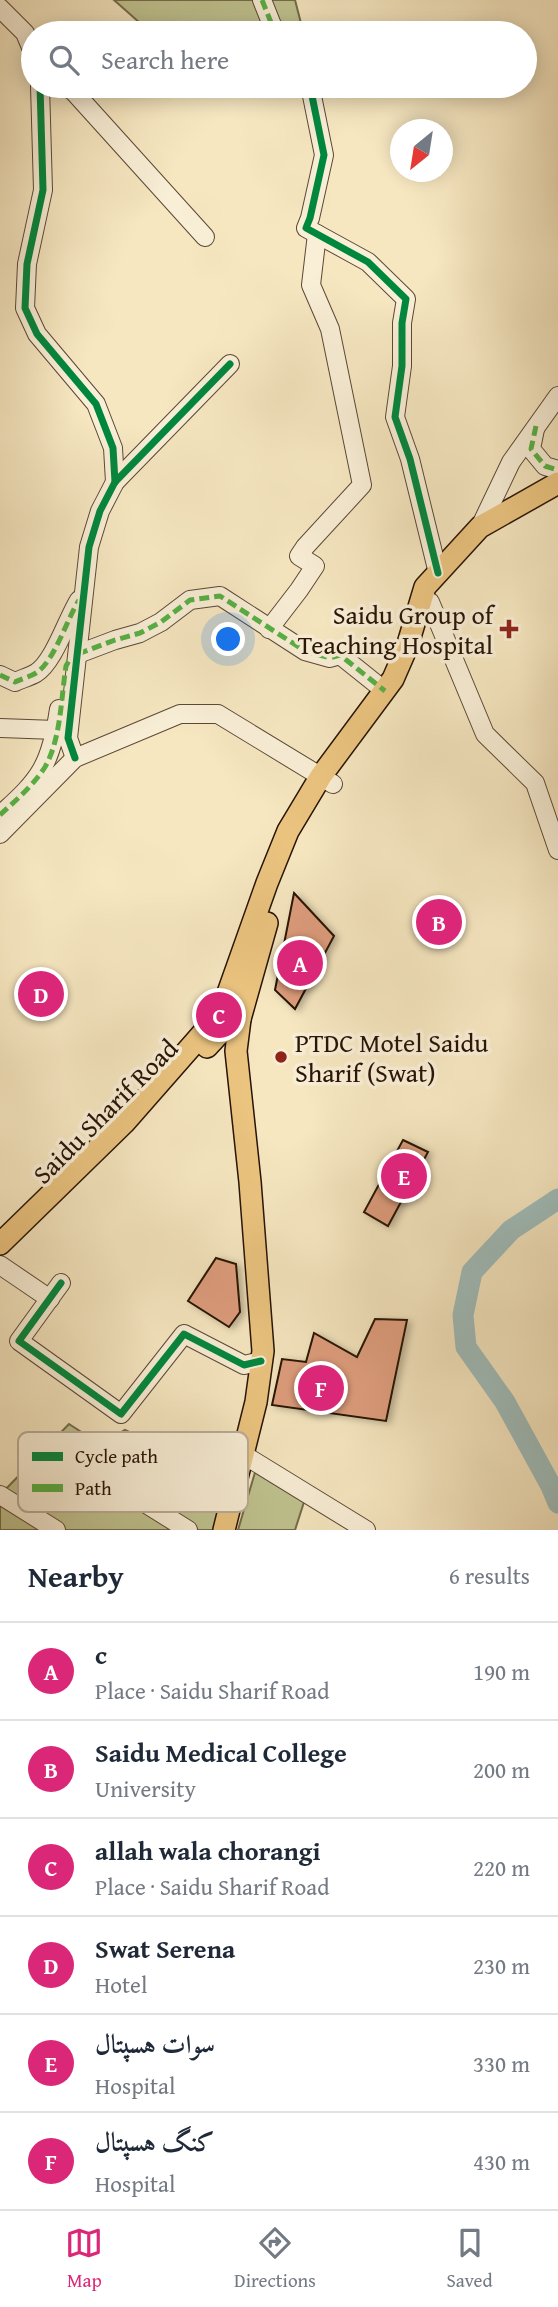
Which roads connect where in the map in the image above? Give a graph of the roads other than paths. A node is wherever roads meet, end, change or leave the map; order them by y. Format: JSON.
{"nodes":[{"id":1,"x":262,"y":0,"type":"edge"},
{"id":2,"x":0,"y":8,"type":"edge"},
{"id":3,"x":271,"y":21,"type":"edge"},
{"id":4,"x":21,"y":29,"type":"edge"},
{"id":5,"x":40,"y":98,"type":"edge"},
{"id":6,"x":79,"y":98,"type":"edge"},
{"id":7,"x":312,"y":98,"type":"edge"},
{"id":8,"x":317,"y":234,"type":"junction"},
{"id":9,"x":205,"y":237,"type":"dead end"},
{"id":10,"x":230,"y":363,"type":"dead end"},
{"id":11,"x":558,"y":396,"type":"edge"},
{"id":12,"x":536,"y":426,"type":"junction"},
{"id":13,"x":558,"y":470,"type":"edge"},
{"id":14,"x":115,"y":482,"type":"junction"},
{"id":15,"x":558,"y":483,"type":"edge"},
{"id":16,"x":480,"y":527,"type":"junction"},
{"id":17,"x":438,"y":573,"type":"junction"},
{"id":18,"x":84,"y":591,"type":"junction"},
{"id":19,"x":430,"y":602,"type":"junction"},
{"id":20,"x":268,"y":629,"type":"junction"},
{"id":21,"x":77,"y":650,"type":"junction"},
{"id":22,"x":0,"y":675,"type":"edge"},
{"id":23,"x":385,"y":691,"type":"junction"},
{"id":24,"x":0,"y":728,"type":"edge"},
{"id":25,"x":56,"y":730,"type":"junction"},
{"id":26,"x":75,"y":758,"type":"junction"},
{"id":27,"x":327,"y":780,"type":"junction"},
{"id":28,"x":0,"y":815,"type":"edge"},
{"id":29,"x":0,"y":834,"type":"edge"},
{"id":30,"x":558,"y":850,"type":"edge"},
{"id":31,"x":232,"y":1013,"type":"junction"},
{"id":32,"x":46,"y":1203,"type":"junction"},
{"id":33,"x":0,"y":1244,"type":"edge"},
{"id":34,"x":0,"y":1255,"type":"edge"},
{"id":35,"x":0,"y":1265,"type":"edge"},
{"id":36,"x":61,"y":1283,"type":"dead end"},
{"id":37,"x":50,"y":1299,"type":"junction"},
{"id":38,"x":261,"y":1361,"type":"junction"},
{"id":39,"x":248,"y":1437,"type":"edge"},
{"id":40,"x":248,"y":1457,"type":"edge"},
{"id":41,"x":0,"y":1496,"type":"edge"},
{"id":42,"x":18,"y":1507,"type":"edge"},
{"id":43,"x":26,"y":1512,"type":"edge"},
{"id":44,"x":159,"y":1512,"type":"edge"},
{"id":45,"x":228,"y":1512,"type":"edge"},
{"id":46,"x":56,"y":1530,"type":"edge"},
{"id":47,"x":188,"y":1530,"type":"edge"},
{"id":48,"x":223,"y":1530,"type":"edge"},
{"id":49,"x":366,"y":1530,"type":"edge"}],
"edges":[{"from":1,"to":3,"type":"street"},
{"from":2,"to":4,"type":"street"},
{"from":5,"to":14,"type":"street"},
{"from":6,"to":9,"type":"street"},
{"from":7,"to":8,"type":"street"},
{"from":8,"to":17,"type":"street"},
{"from":8,"to":20,"type":"street"},
{"from":10,"to":14,"type":"street"},
{"from":11,"to":12,"type":"street"},
{"from":12,"to":13,"type":"street"},
{"from":12,"to":16,"type":"street"},
{"from":14,"to":18,"type":"street"},
{"from":15,"to":16,"type":"main road"},
{"from":16,"to":17,"type":"main road"},
{"from":17,"to":19,"type":"main road"},
{"from":17,"to":23,"type":"main road"},
{"from":18,"to":21,"type":"street"},
{"from":18,"to":22,"type":"street"},
{"from":19,"to":27,"type":"main road"},
{"from":19,"to":30,"type":"street"},
{"from":20,"to":21,"type":"street"},
{"from":20,"to":23,"type":"street"},
{"from":21,"to":25,"type":"street"},
{"from":21,"to":26,"type":"street"},
{"from":23,"to":27,"type":"main road"},
{"from":24,"to":25,"type":"street"},
{"from":25,"to":28,"type":"street"},
{"from":26,"to":27,"type":"street"},
{"from":26,"to":29,"type":"street"},
{"from":27,"to":31,"type":"main road"},
{"from":31,"to":32,"type":"main road","name":"Saidu Sharif Road"},
{"from":31,"to":32,"type":"main road"},
{"from":31,"to":38,"type":"main road"},
{"from":32,"to":33,"type":"main road"},
{"from":32,"to":34,"type":"main road","name":"Saidu Sharif Road"},
{"from":35,"to":37,"type":"street"},
{"from":36,"to":37,"type":"street"},
{"from":37,"to":38,"type":"street"},
{"from":38,"to":39,"type":"main road"},
{"from":40,"to":49,"type":"street"},
{"from":41,"to":42,"type":"street"},
{"from":43,"to":46,"type":"street"},
{"from":44,"to":47,"type":"street"},
{"from":45,"to":48,"type":"main road"}]}
